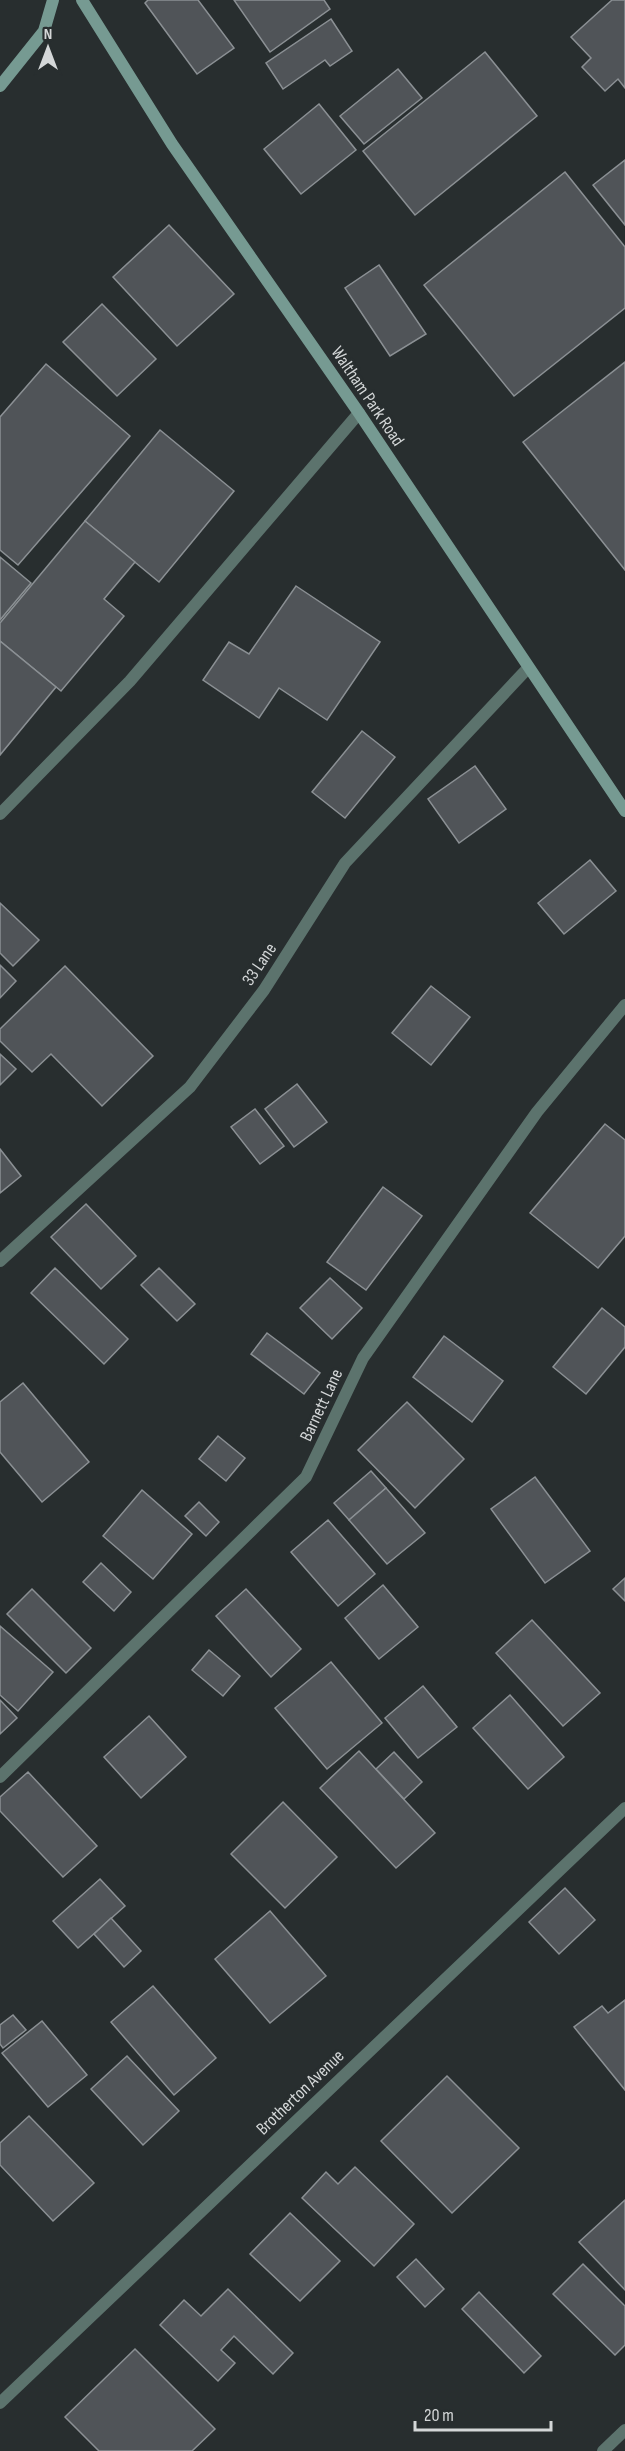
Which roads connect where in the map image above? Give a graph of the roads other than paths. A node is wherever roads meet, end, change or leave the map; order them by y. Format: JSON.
{"nodes":[{"id":1,"x":53,"y":0,"type":"edge"},
{"id":2,"x":82,"y":0,"type":"edge"},
{"id":3,"x":0,"y":86,"type":"edge"},
{"id":4,"x":359,"y":413,"type":"junction"},
{"id":5,"x":528,"y":668,"type":"junction"},
{"id":6,"x":625,"y":811,"type":"edge"},
{"id":7,"x":0,"y":814,"type":"edge"},
{"id":8,"x":625,"y":1005,"type":"edge"},
{"id":9,"x":0,"y":1261,"type":"edge"},
{"id":10,"x":0,"y":1778,"type":"edge"},
{"id":11,"x":625,"y":1808,"type":"edge"},
{"id":12,"x":0,"y":2403,"type":"edge"},
{"id":13,"x":625,"y":2430,"type":"edge"},
{"id":14,"x":603,"y":2451,"type":"edge"}],
"edges":[{"from":1,"to":3,"type":"main road"},
{"from":2,"to":4,"type":"main road","name":"Waltham Park Road"},
{"from":4,"to":5,"type":"main road","name":"Waltham Park Road"},
{"from":4,"to":7,"type":"street"},
{"from":5,"to":6,"type":"main road","name":"Waltham Park Road"},
{"from":5,"to":9,"type":"street","name":"33 Lane"},
{"from":8,"to":10,"type":"street","name":"Barnett Lane"},
{"from":11,"to":12,"type":"street","name":"Brotherton Avenue"},
{"from":13,"to":14,"type":"street"}]}
